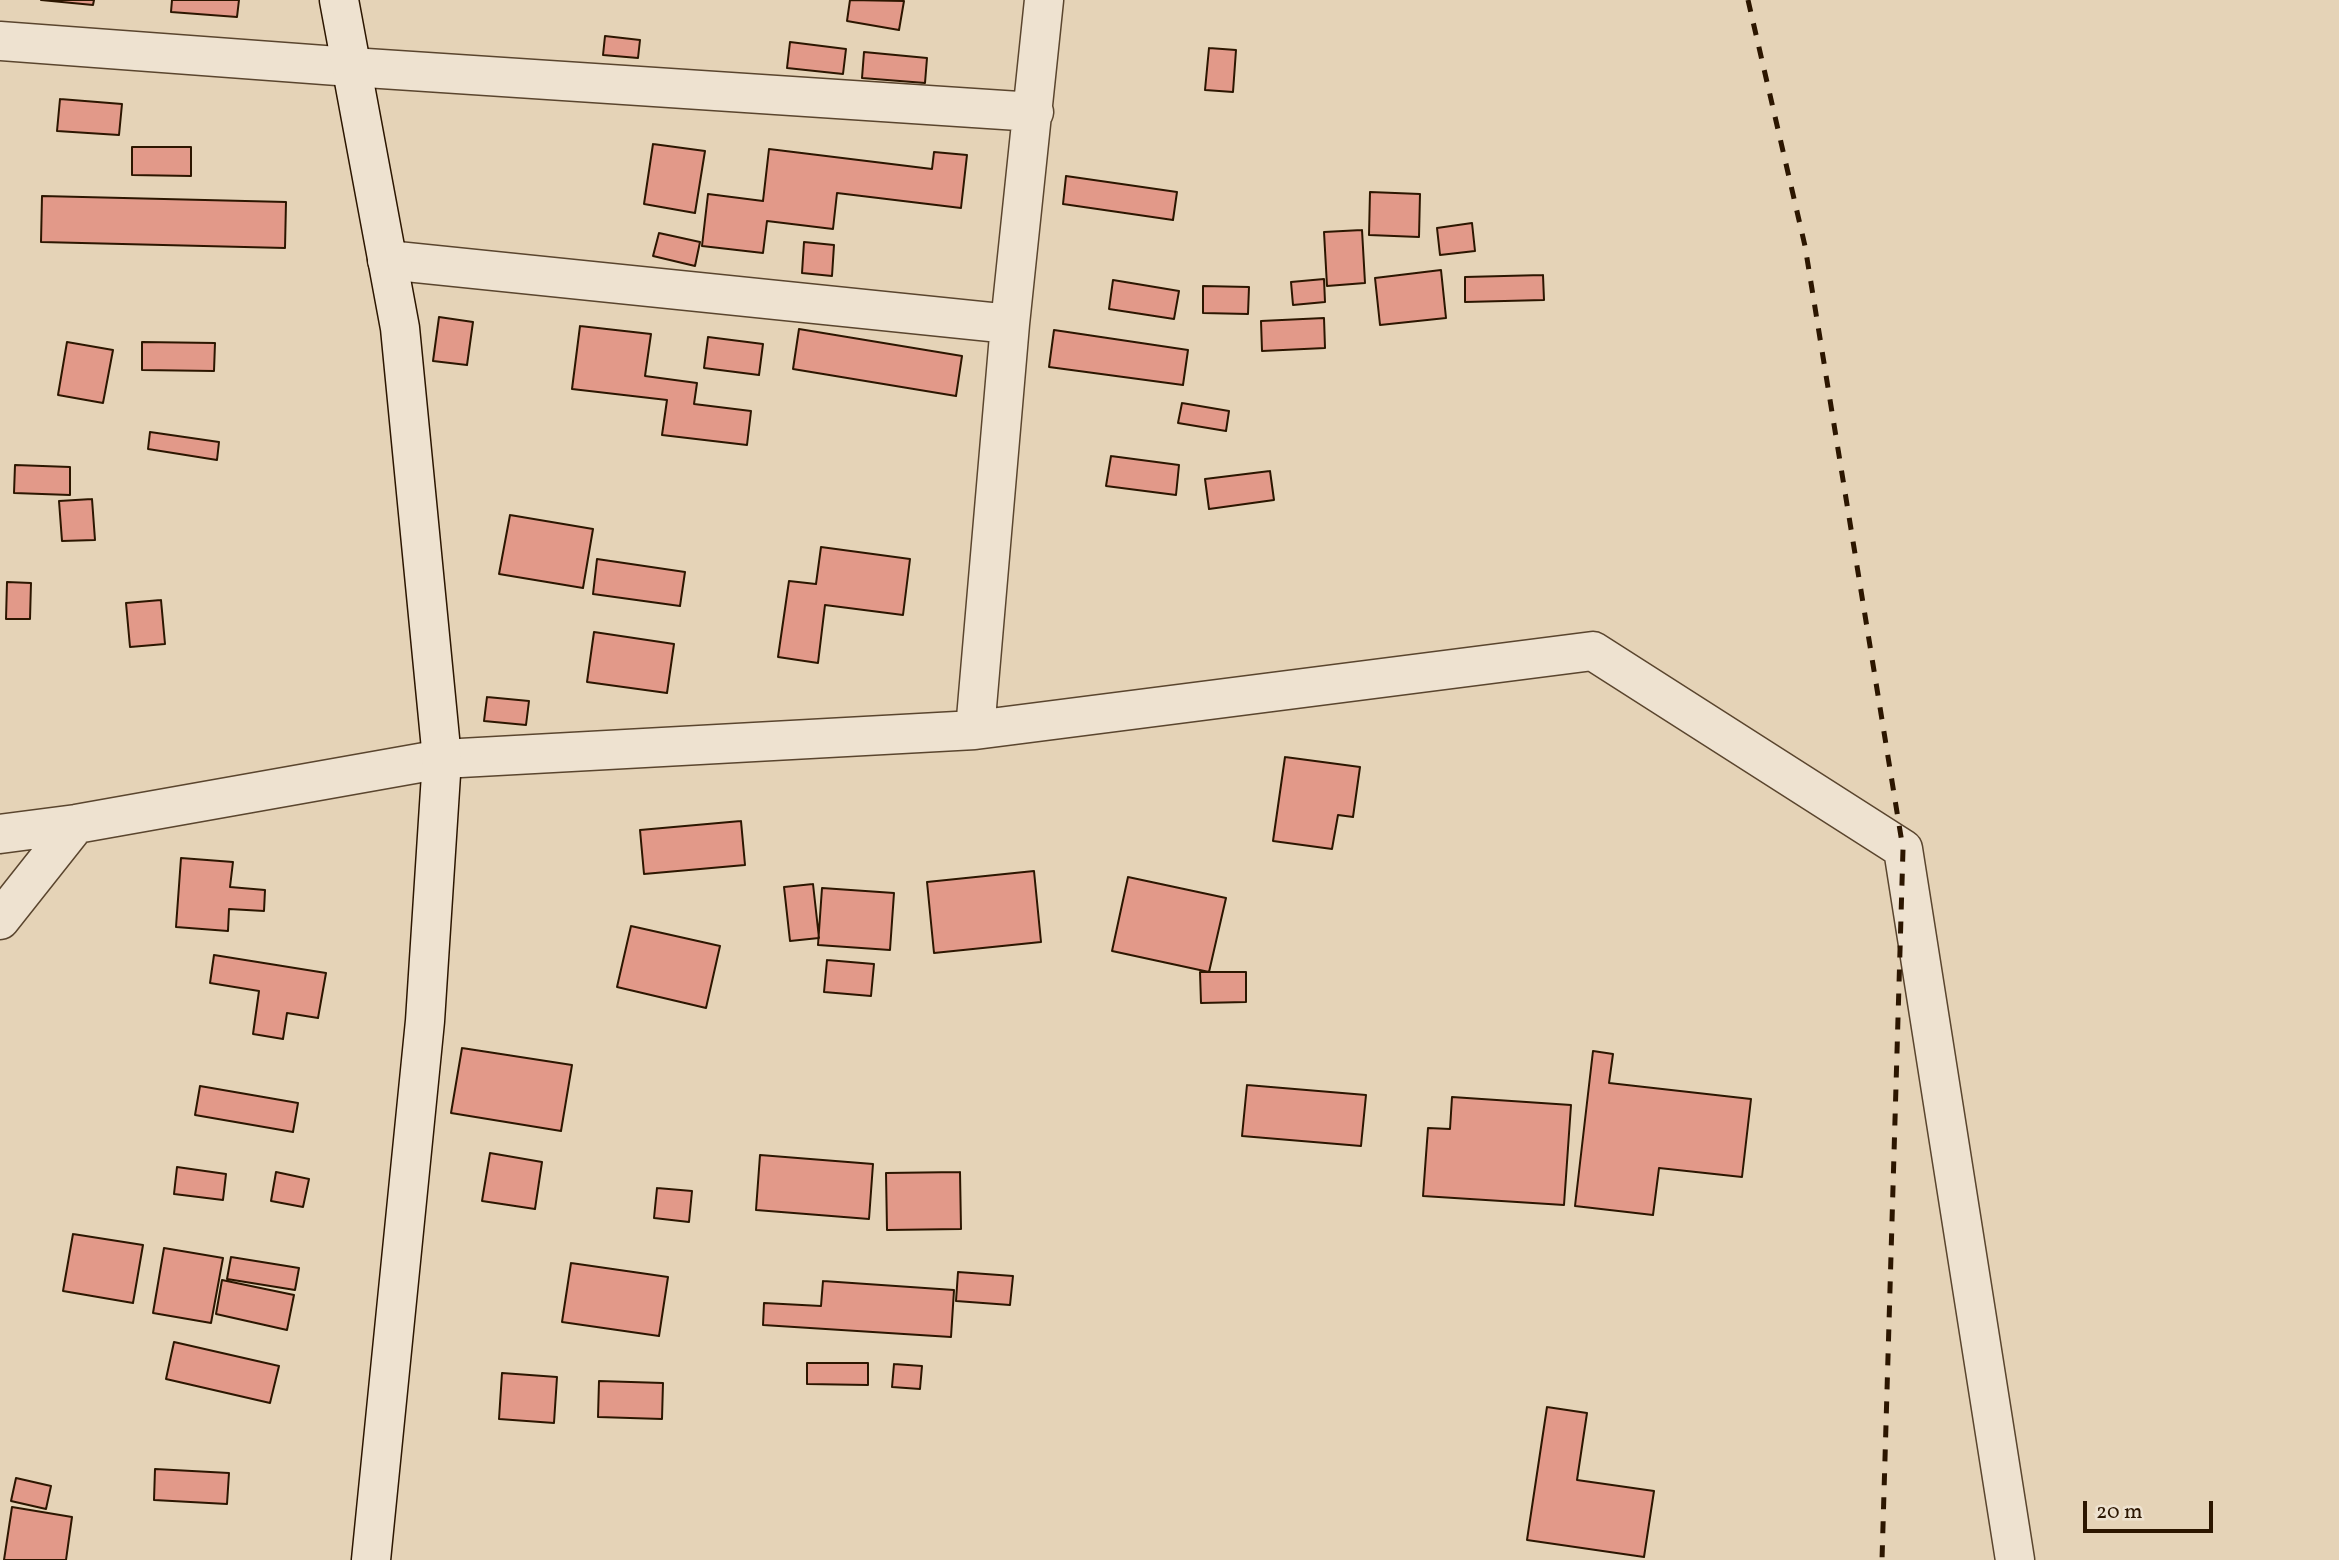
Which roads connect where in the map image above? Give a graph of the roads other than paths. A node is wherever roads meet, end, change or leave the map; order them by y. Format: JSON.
{"nodes":[{"id":1,"x":339,"y":0,"type":"edge"},
{"id":2,"x":1044,"y":0,"type":"edge"},
{"id":3,"x":0,"y":41,"type":"edge"},
{"id":4,"x":351,"y":67,"type":"junction"},
{"id":5,"x":1034,"y":112,"type":"junction"},
{"id":6,"x":387,"y":260,"type":"junction"},
{"id":7,"x":1010,"y":324,"type":"junction"},
{"id":8,"x":975,"y":730,"type":"junction"},
{"id":9,"x":442,"y":759,"type":"junction"},
{"id":10,"x":76,"y":824,"type":"junction"},
{"id":11,"x":0,"y":834,"type":"edge"},
{"id":12,"x":0,"y":920,"type":"edge"},
{"id":13,"x":371,"y":1560,"type":"edge"},
{"id":14,"x":2015,"y":1560,"type":"edge"}],
"edges":[{"from":1,"to":4,"type":"street"},
{"from":2,"to":5,"type":"street"},
{"from":3,"to":4,"type":"street"},
{"from":4,"to":5,"type":"street"},
{"from":4,"to":6,"type":"street"},
{"from":5,"to":7,"type":"street"},
{"from":6,"to":7,"type":"street"},
{"from":6,"to":9,"type":"street"},
{"from":7,"to":8,"type":"street"},
{"from":8,"to":9,"type":"street"},
{"from":8,"to":14,"type":"street"},
{"from":9,"to":10,"type":"street"},
{"from":9,"to":13,"type":"street"},
{"from":10,"to":11,"type":"street"},
{"from":10,"to":12,"type":"street"}]}
